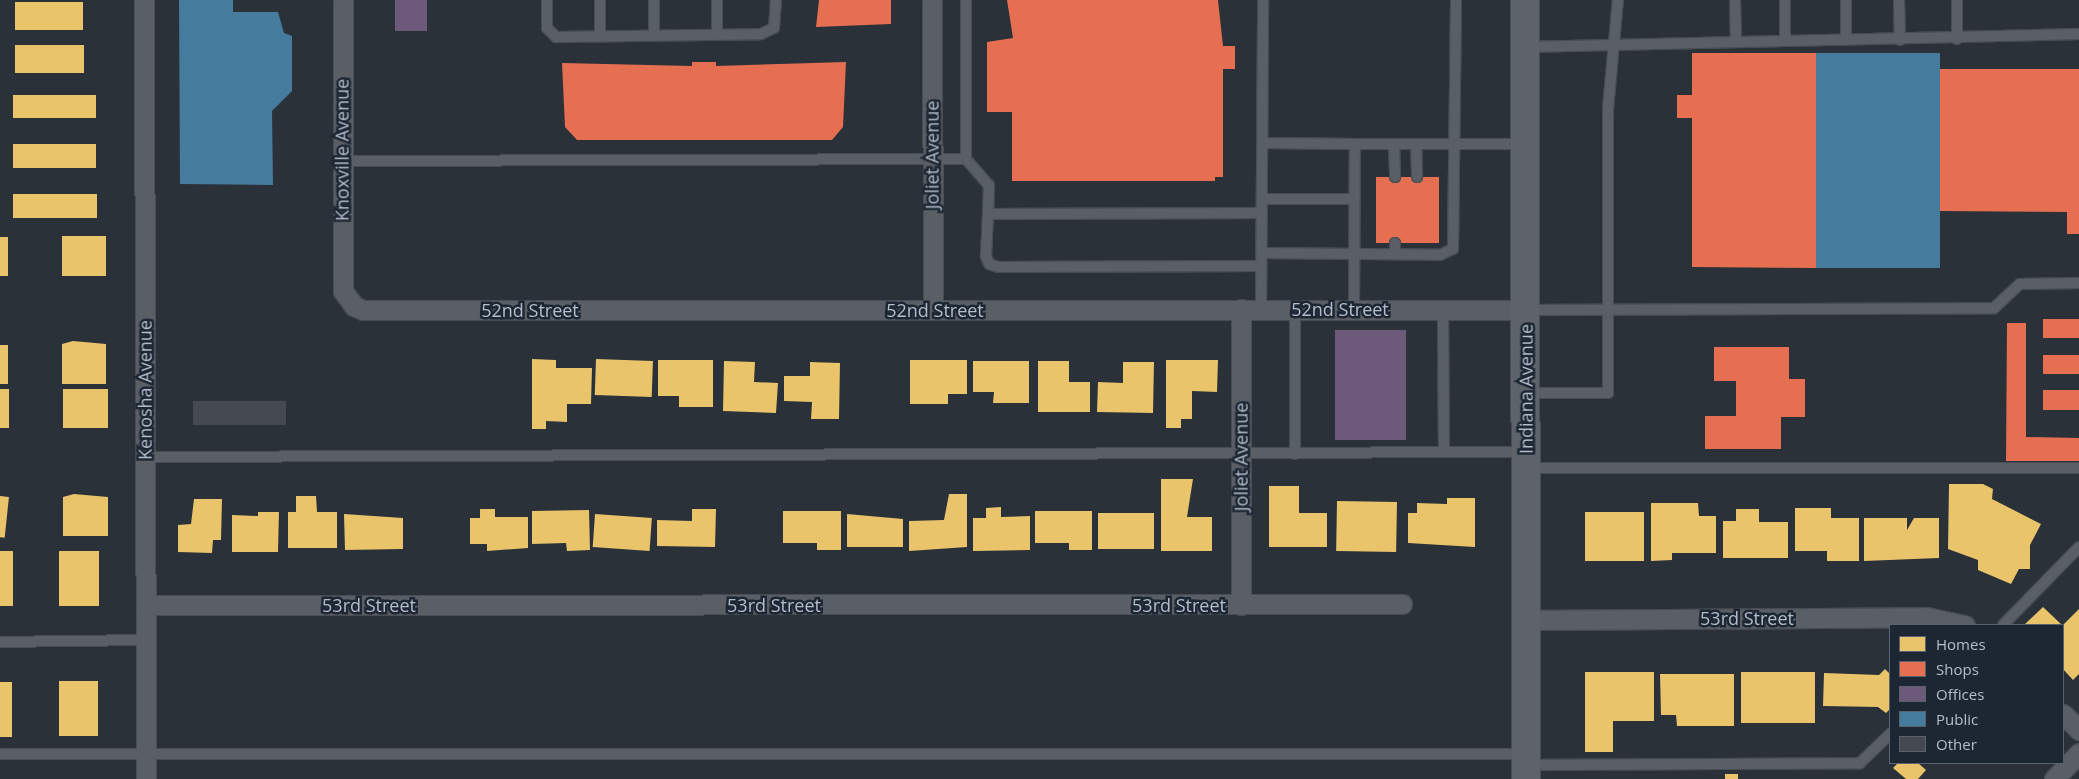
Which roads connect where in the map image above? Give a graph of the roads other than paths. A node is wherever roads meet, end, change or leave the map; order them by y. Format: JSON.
{"nodes":[{"id":1,"x":144,"y":0,"type":"edge"},
{"id":2,"x":343,"y":0,"type":"edge"},
{"id":3,"x":547,"y":0,"type":"edge"},
{"id":4,"x":600,"y":0,"type":"edge"},
{"id":5,"x":654,"y":0,"type":"edge"},
{"id":6,"x":717,"y":0,"type":"edge"},
{"id":7,"x":776,"y":0,"type":"edge"},
{"id":8,"x":932,"y":0,"type":"edge"},
{"id":9,"x":966,"y":0,"type":"edge"},
{"id":10,"x":1263,"y":0,"type":"edge"},
{"id":11,"x":1456,"y":0,"type":"edge"},
{"id":12,"x":1525,"y":0,"type":"edge"},
{"id":13,"x":1618,"y":0,"type":"edge"},
{"id":14,"x":1735,"y":0,"type":"edge"},
{"id":15,"x":1785,"y":0,"type":"edge"},
{"id":16,"x":1846,"y":0,"type":"edge"},
{"id":17,"x":1899,"y":0,"type":"edge"},
{"id":18,"x":1958,"y":0,"type":"edge"},
{"id":19,"x":717,"y":34,"type":"junction"},
{"id":20,"x":2079,"y":34,"type":"edge"},
{"id":21,"x":654,"y":35,"type":"junction"},
{"id":22,"x":600,"y":36,"type":"junction"},
{"id":23,"x":1785,"y":40,"type":"junction"},
{"id":24,"x":1846,"y":40,"type":"junction"},
{"id":25,"x":1900,"y":40,"type":"junction"},
{"id":26,"x":1958,"y":40,"type":"junction"},
{"id":27,"x":1736,"y":41,"type":"junction"},
{"id":28,"x":1612,"y":44,"type":"junction"},
{"id":29,"x":1525,"y":47,"type":"junction"},
{"id":30,"x":1263,"y":143,"type":"junction"},
{"id":31,"x":1355,"y":144,"type":"junction"},
{"id":32,"x":1394,"y":144,"type":"junction"},
{"id":33,"x":1416,"y":144,"type":"junction"},
{"id":34,"x":1457,"y":144,"type":"junction"},
{"id":35,"x":1525,"y":144,"type":"junction"},
{"id":36,"x":932,"y":159,"type":"junction"},
{"id":37,"x":966,"y":159,"type":"junction"},
{"id":38,"x":342,"y":161,"type":"junction"},
{"id":39,"x":1395,"y":177,"type":"dead end"},
{"id":40,"x":1417,"y":177,"type":"dead end"},
{"id":41,"x":1262,"y":199,"type":"junction"},
{"id":42,"x":1354,"y":199,"type":"junction"},
{"id":43,"x":988,"y":214,"type":"junction"},
{"id":44,"x":1262,"y":214,"type":"junction"},
{"id":45,"x":1395,"y":242,"type":"dead end"},
{"id":46,"x":1416,"y":243,"type":"dead end"},
{"id":47,"x":1262,"y":253,"type":"junction"},
{"id":48,"x":1354,"y":253,"type":"junction"},
{"id":49,"x":1395,"y":254,"type":"junction"},
{"id":50,"x":1416,"y":255,"type":"junction"},
{"id":51,"x":1262,"y":266,"type":"junction"},
{"id":52,"x":2079,"y":283,"type":"edge"},
{"id":53,"x":347,"y":299,"type":"joint"},
{"id":54,"x":1242,"y":309,"type":"junction"},
{"id":55,"x":1261,"y":309,"type":"junction"},
{"id":56,"x":1295,"y":309,"type":"junction"},
{"id":57,"x":933,"y":310,"type":"junction"},
{"id":58,"x":1354,"y":310,"type":"junction"},
{"id":59,"x":1443,"y":310,"type":"junction"},
{"id":60,"x":1526,"y":310,"type":"junction"},
{"id":61,"x":1608,"y":310,"type":"junction"},
{"id":62,"x":1526,"y":393,"type":"junction"},
{"id":63,"x":1444,"y":452,"type":"junction"},
{"id":64,"x":1241,"y":454,"type":"junction"},
{"id":65,"x":1295,"y":454,"type":"junction"},
{"id":66,"x":145,"y":457,"type":"junction"},
{"id":67,"x":1526,"y":460,"type":"junction"},
{"id":68,"x":2079,"y":468,"type":"edge"},
{"id":69,"x":2079,"y":548,"type":"edge"},
{"id":70,"x":1402,"y":604,"type":"dead end"},
{"id":71,"x":146,"y":605,"type":"junction"},
{"id":72,"x":1241,"y":605,"type":"junction"},
{"id":73,"x":1526,"y":620,"type":"junction"},
{"id":74,"x":1961,"y":624,"type":"edge"},
{"id":75,"x":2004,"y":624,"type":"edge"},
{"id":76,"x":146,"y":640,"type":"junction"},
{"id":77,"x":0,"y":642,"type":"edge"},
{"id":78,"x":2064,"y":715,"type":"edge"},
{"id":79,"x":2079,"y":730,"type":"edge"},
{"id":80,"x":1889,"y":735,"type":"edge"},
{"id":81,"x":2079,"y":753,"type":"edge"},
{"id":82,"x":0,"y":754,"type":"edge"},
{"id":83,"x":146,"y":755,"type":"junction"},
{"id":84,"x":1526,"y":766,"type":"edge"},
{"id":85,"x":146,"y":779,"type":"edge"},
{"id":86,"x":2054,"y":779,"type":"edge"}],
"edges":[{"from":1,"to":66,"type":"street","name":"Kenosha Avenue"},
{"from":2,"to":38,"type":"street","name":"Knoxville Avenue"},
{"from":3,"to":22,"type":"lane"},
{"from":4,"to":22,"type":"lane"},
{"from":5,"to":21,"type":"lane"},
{"from":6,"to":19,"type":"lane"},
{"from":7,"to":19,"type":"lane"},
{"from":8,"to":36,"type":"street","name":"Joliet Avenue"},
{"from":9,"to":37,"type":"lane"},
{"from":10,"to":30,"type":"lane"},
{"from":11,"to":34,"type":"lane"},
{"from":12,"to":29,"type":"main road","name":"Indiana Avenue"},
{"from":13,"to":28,"type":"lane"},
{"from":14,"to":27,"type":"lane"},
{"from":15,"to":23,"type":"lane"},
{"from":16,"to":24,"type":"lane"},
{"from":17,"to":25,"type":"lane"},
{"from":18,"to":26,"type":"lane"},
{"from":19,"to":21,"type":"lane"},
{"from":20,"to":26,"type":"lane"},
{"from":21,"to":22,"type":"lane"},
{"from":23,"to":24,"type":"lane"},
{"from":23,"to":27,"type":"lane"},
{"from":24,"to":25,"type":"lane"},
{"from":25,"to":26,"type":"lane"},
{"from":27,"to":28,"type":"lane"},
{"from":28,"to":29,"type":"lane"},
{"from":28,"to":61,"type":"lane"},
{"from":29,"to":35,"type":"main road","name":"Indiana Avenue"},
{"from":30,"to":31,"type":"lane"},
{"from":30,"to":41,"type":"lane"},
{"from":31,"to":32,"type":"lane"},
{"from":31,"to":42,"type":"lane"},
{"from":32,"to":33,"type":"lane"},
{"from":32,"to":39,"type":"lane"},
{"from":33,"to":34,"type":"lane"},
{"from":33,"to":40,"type":"lane"},
{"from":34,"to":35,"type":"lane"},
{"from":34,"to":50,"type":"lane"},
{"from":35,"to":60,"type":"main road","name":"Indiana Avenue"},
{"from":36,"to":37,"type":"lane"},
{"from":36,"to":38,"type":"lane"},
{"from":36,"to":57,"type":"street","name":"Joliet Avenue"},
{"from":37,"to":43,"type":"lane"},
{"from":38,"to":53,"type":"street","name":"Knoxville Avenue"},
{"from":41,"to":42,"type":"lane"},
{"from":41,"to":44,"type":"lane"},
{"from":42,"to":48,"type":"lane"},
{"from":43,"to":44,"type":"lane"},
{"from":43,"to":51,"type":"lane"},
{"from":44,"to":47,"type":"lane"},
{"from":45,"to":49,"type":"lane"},
{"from":46,"to":50,"type":"lane"},
{"from":47,"to":48,"type":"lane"},
{"from":47,"to":51,"type":"lane"},
{"from":48,"to":49,"type":"lane"},
{"from":48,"to":58,"type":"lane"},
{"from":49,"to":50,"type":"lane"},
{"from":51,"to":55,"type":"lane"},
{"from":52,"to":61,"type":"lane"},
{"from":53,"to":57,"type":"street","name":"52nd Street"},
{"from":54,"to":55,"type":"street","name":"52nd Street"},
{"from":54,"to":57,"type":"street","name":"52nd Street"},
{"from":54,"to":64,"type":"street","name":"Joliet Avenue"},
{"from":55,"to":56,"type":"street","name":"52nd Street"},
{"from":56,"to":58,"type":"street","name":"52nd Street"},
{"from":56,"to":65,"type":"lane"},
{"from":58,"to":59,"type":"street","name":"52nd Street"},
{"from":59,"to":60,"type":"street","name":"52nd Street"},
{"from":59,"to":63,"type":"lane"},
{"from":60,"to":61,"type":"lane"},
{"from":60,"to":62,"type":"main road","name":"Indiana Avenue"},
{"from":61,"to":62,"type":"lane"},
{"from":62,"to":67,"type":"main road","name":"Indiana Avenue"},
{"from":63,"to":65,"type":"lane"},
{"from":63,"to":67,"type":"lane"},
{"from":64,"to":65,"type":"lane"},
{"from":64,"to":66,"type":"lane"},
{"from":64,"to":72,"type":"street","name":"Joliet Avenue"},
{"from":66,"to":71,"type":"street","name":"Kenosha Avenue"},
{"from":67,"to":68,"type":"lane"},
{"from":67,"to":73,"type":"main road","name":"Indiana Avenue"},
{"from":69,"to":75,"type":"lane"},
{"from":70,"to":72,"type":"street","name":"53rd Street"},
{"from":71,"to":72,"type":"street","name":"53rd Street"},
{"from":71,"to":76,"type":"street","name":"Kenosha Avenue"},
{"from":73,"to":74,"type":"street","name":"53rd Street"},
{"from":73,"to":84,"type":"main road","name":"Indiana Avenue"},
{"from":76,"to":77,"type":"lane"},
{"from":76,"to":83,"type":"street","name":"Kenosha Avenue"},
{"from":78,"to":79,"type":"street"},
{"from":80,"to":84,"type":"lane"},
{"from":81,"to":86,"type":"street"},
{"from":82,"to":83,"type":"lane"},
{"from":83,"to":84,"type":"lane"},
{"from":83,"to":85,"type":"street","name":"Kenosha Avenue"}]}
